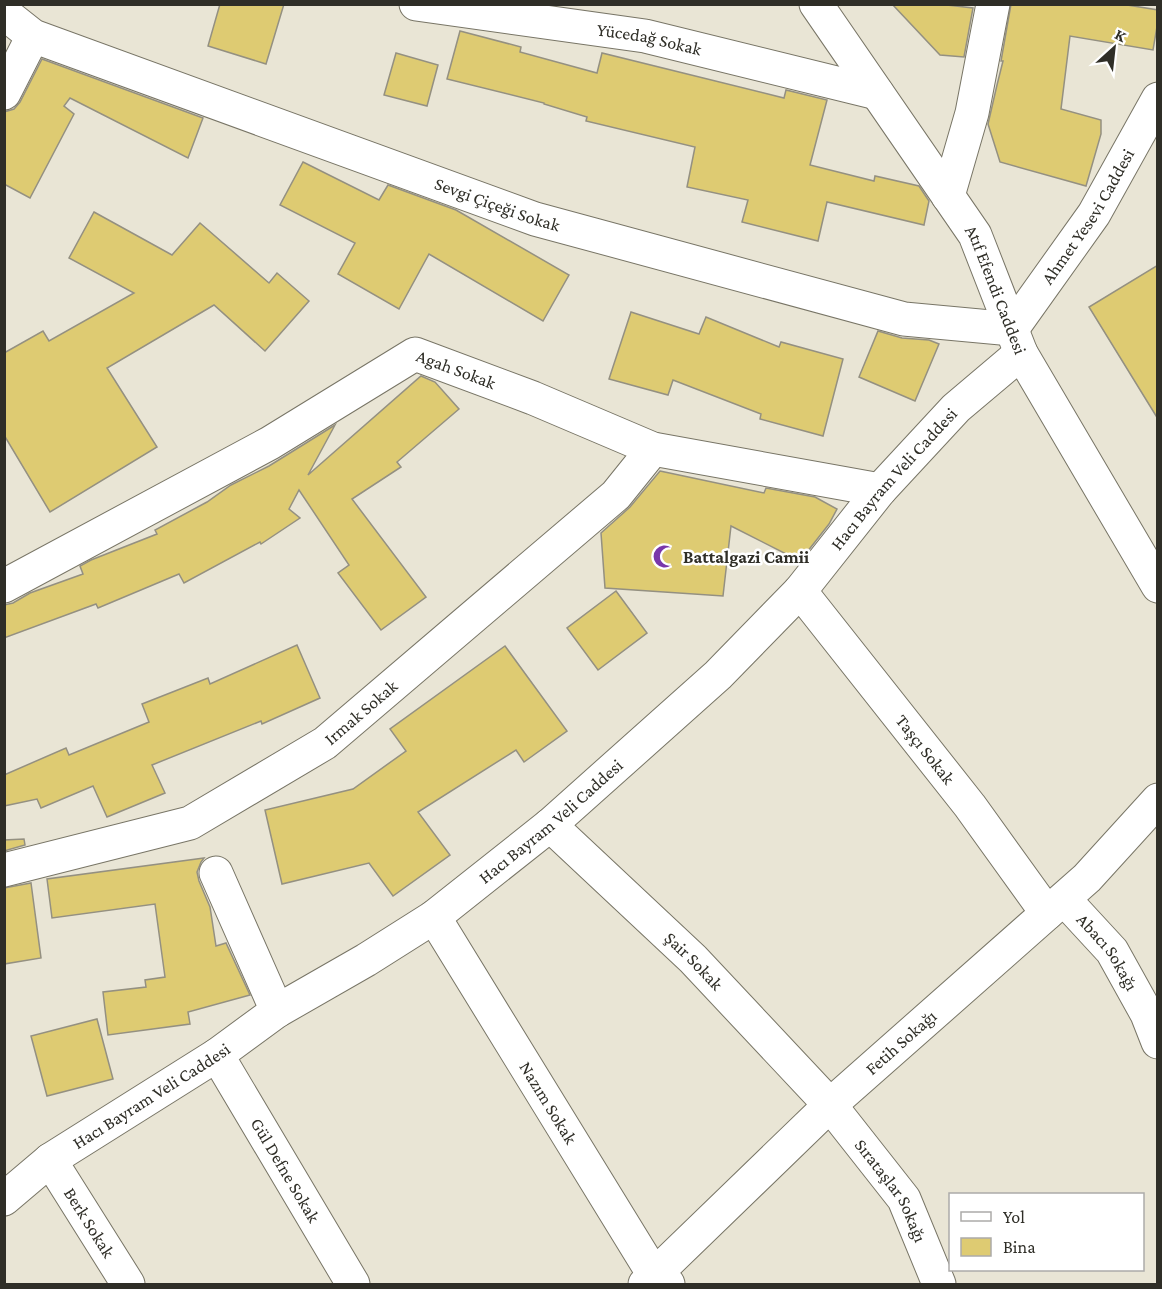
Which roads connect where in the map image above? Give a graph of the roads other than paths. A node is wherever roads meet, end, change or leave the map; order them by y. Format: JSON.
{"nodes":[{"id":1,"x":417,"y":4,"type":"edge"},
{"id":2,"x":816,"y":4,"type":"edge"},
{"id":3,"x":993,"y":4,"type":"edge"},
{"id":4,"x":4,"y":13,"type":"edge"},
{"id":5,"x":33,"y":36,"type":"junction"},
{"id":6,"x":4,"y":93,"type":"edge"},
{"id":7,"x":877,"y":93,"type":"junction"},
{"id":8,"x":1158,"y":99,"type":"edge"},
{"id":9,"x":948,"y":196,"type":"junction"},
{"id":10,"x":1017,"y":341,"type":"junction"},
{"id":11,"x":653,"y":448,"type":"junction"},
{"id":12,"x":880,"y":490,"type":"junction"},
{"id":13,"x":4,"y":586,"type":"edge"},
{"id":14,"x":1158,"y":586,"type":"edge"},
{"id":15,"x":800,"y":591,"type":"junction"},
{"id":16,"x":1158,"y":800,"type":"edge"},
{"id":17,"x":550,"y":825,"type":"junction"},
{"id":18,"x":4,"y":870,"type":"edge"},
{"id":19,"x":216,"y":873,"type":"dead end"},
{"id":20,"x":1056,"y":906,"type":"junction"},
{"id":21,"x":434,"y":916,"type":"junction"},
{"id":22,"x":277,"y":1011,"type":"junction"},
{"id":23,"x":1158,"y":1042,"type":"edge"},
{"id":24,"x":217,"y":1054,"type":"junction"},
{"id":25,"x":830,"y":1105,"type":"junction"},
{"id":26,"x":51,"y":1160,"type":"junction"},
{"id":27,"x":4,"y":1199,"type":"edge"},
{"id":28,"x":656,"y":1281,"type":"edge"},
{"id":29,"x":128,"y":1284,"type":"edge"},
{"id":30,"x":353,"y":1284,"type":"edge"},
{"id":31,"x":939,"y":1284,"type":"edge"}],
"edges":[{"from":1,"to":7,"type":"street","name":"Yücedağ Sokak"},
{"from":2,"to":7,"type":"street","name":"Atıf Efendi Caddesi"},
{"from":3,"to":9,"type":"street"},
{"from":4,"to":5,"type":"street","name":"Sevgi Çiçeği Sokak"},
{"from":5,"to":6,"type":"street"},
{"from":5,"to":10,"type":"street","name":"Sevgi Çiçeği Sokak"},
{"from":7,"to":9,"type":"street","name":"Atıf Efendi Caddesi"},
{"from":8,"to":10,"type":"street","name":"Ahmet Yesevi Caddesi"},
{"from":9,"to":10,"type":"street","name":"Atıf Efendi Caddesi"},
{"from":10,"to":12,"type":"street","name":"Hacı Bayram Veli Caddesi"},
{"from":10,"to":14,"type":"street","name":"Atıf Efendi Caddesi"},
{"from":11,"to":12,"type":"street","name":"Agah Sokak"},
{"from":11,"to":13,"type":"street","name":"Agah Sokak"},
{"from":11,"to":18,"type":"street","name":"Irmak Sokak"},
{"from":12,"to":15,"type":"street","name":"Hacı Bayram Veli Caddesi"},
{"from":15,"to":17,"type":"street","name":"Hacı Bayram Veli Caddesi"},
{"from":15,"to":20,"type":"street","name":"Taşçı Sokak"},
{"from":16,"to":20,"type":"street","name":"Fetih Sokağı"},
{"from":17,"to":21,"type":"street","name":"Hacı Bayram Veli Caddesi"},
{"from":17,"to":25,"type":"street","name":"Şair Sokak"},
{"from":19,"to":22,"type":"street"},
{"from":20,"to":23,"type":"street","name":"Abacı Sokağı"},
{"from":20,"to":25,"type":"street","name":"Fetih Sokağı"},
{"from":21,"to":22,"type":"street","name":"Hacı Bayram Veli Caddesi"},
{"from":21,"to":28,"type":"street","name":"Nazım Sokak"},
{"from":22,"to":24,"type":"street","name":"Hacı Bayram Veli Caddesi"},
{"from":24,"to":26,"type":"street","name":"Hacı Bayram Veli Caddesi"},
{"from":24,"to":30,"type":"street","name":"Gül Defne Sokak"},
{"from":25,"to":28,"type":"street","name":"Fetih Sokağı"},
{"from":25,"to":31,"type":"street","name":"Sırataşlar Sokağı"},
{"from":26,"to":27,"type":"street","name":"Hacı Bayram Veli Caddesi"},
{"from":26,"to":29,"type":"street","name":"Berk Sokak"}]}
